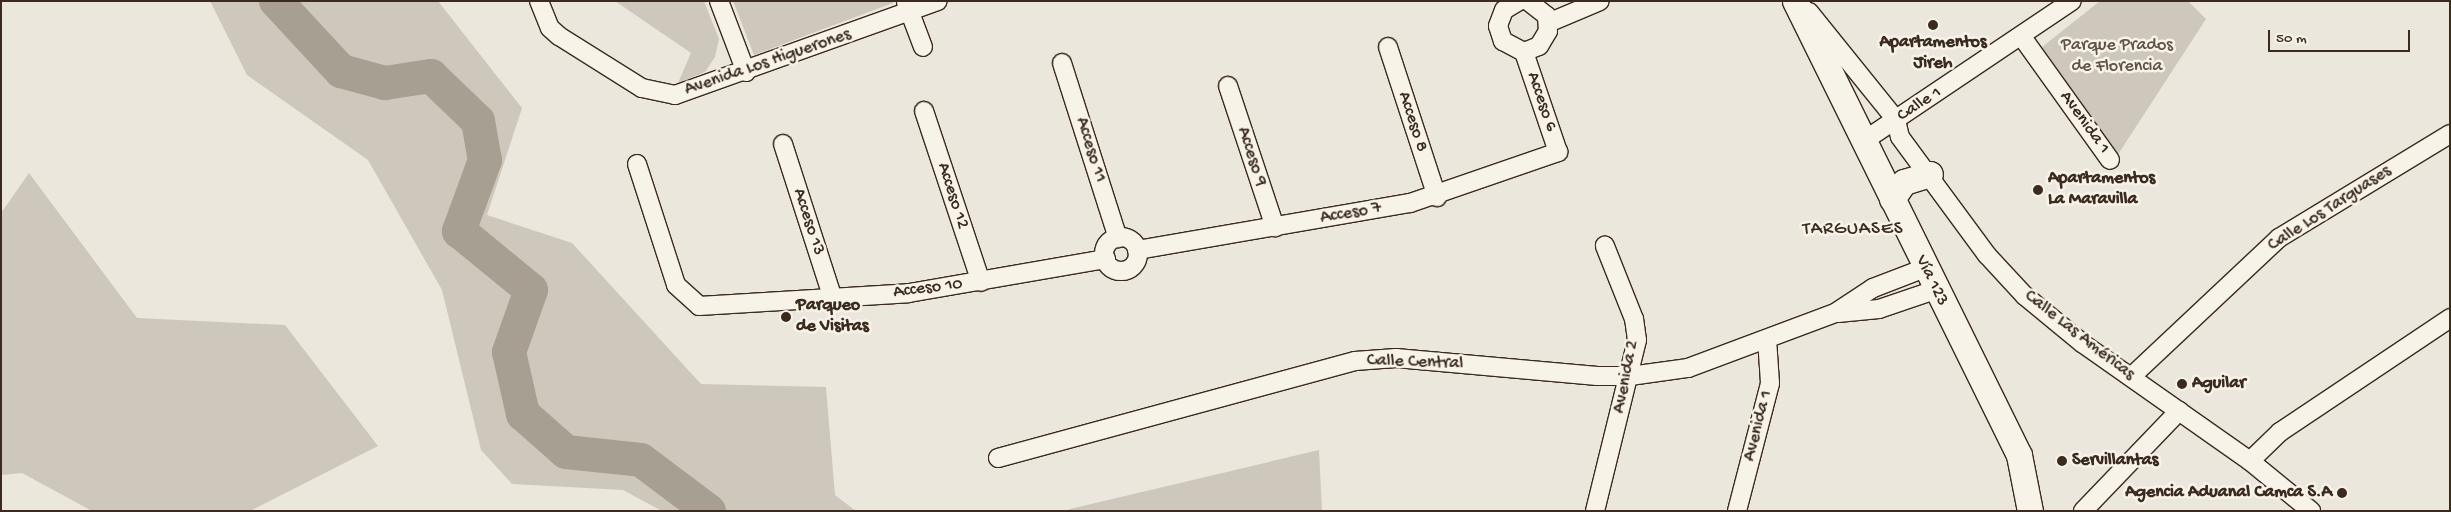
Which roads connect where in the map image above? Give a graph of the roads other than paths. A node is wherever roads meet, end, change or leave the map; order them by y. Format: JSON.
{"nodes":[{"id":1,"x":539,"y":1,"type":"edge"},
{"id":2,"x":719,"y":1,"type":"edge"},
{"id":3,"x":938,"y":1,"type":"edge"},
{"id":4,"x":1600,"y":1,"type":"edge"},
{"id":5,"x":1795,"y":1,"type":"edge"},
{"id":6,"x":1800,"y":1,"type":"edge"},
{"id":7,"x":2072,"y":1,"type":"edge"},
{"id":8,"x":1512,"y":2,"type":"edge"},
{"id":9,"x":908,"y":7,"type":"edge"},
{"id":10,"x":1544,"y":9,"type":"edge"},
{"id":11,"x":2022,"y":37,"type":"junction"},
{"id":12,"x":1388,"y":47,"type":"dead end"},
{"id":13,"x":924,"y":48,"type":"dead end"},
{"id":14,"x":1524,"y":52,"type":"junction"},
{"id":15,"x":1062,"y":63,"type":"dead end"},
{"id":16,"x":746,"y":72,"type":"junction"},
{"id":17,"x":1228,"y":86,"type":"dead end"},
{"id":18,"x":924,"y":111,"type":"dead end"},
{"id":19,"x":1896,"y":120,"type":"junction"},
{"id":20,"x":2450,"y":134,"type":"edge"},
{"id":21,"x":1865,"y":140,"type":"junction"},
{"id":22,"x":783,"y":144,"type":"dead end"},
{"id":23,"x":1558,"y":152,"type":"joint"},
{"id":24,"x":2110,"y":160,"type":"dead end"},
{"id":25,"x":637,"y":164,"type":"dead end"},
{"id":26,"x":1930,"y":174,"type":"junction"},
{"id":27,"x":1437,"y":197,"type":"junction"},
{"id":28,"x":1892,"y":199,"type":"junction"},
{"id":29,"x":1275,"y":227,"type":"junction"},
{"id":30,"x":1118,"y":238,"type":"junction"},
{"id":31,"x":1605,"y":246,"type":"dead end"},
{"id":32,"x":1137,"y":250,"type":"junction"},
{"id":33,"x":1106,"y":259,"type":"junction"},
{"id":34,"x":1930,"y":279,"type":"junction"},
{"id":35,"x":981,"y":282,"type":"junction"},
{"id":36,"x":833,"y":299,"type":"junction"},
{"id":37,"x":1835,"y":313,"type":"junction"},
{"id":38,"x":2450,"y":318,"type":"edge"},
{"id":39,"x":1767,"y":340,"type":"junction"},
{"id":40,"x":1630,"y":376,"type":"junction"},
{"id":41,"x":2131,"y":377,"type":"junction"},
{"id":42,"x":2179,"y":411,"type":"junction"},
{"id":43,"x":998,"y":458,"type":"dead end"},
{"id":44,"x":2250,"y":461,"type":"junction"},
{"id":45,"x":1594,"y":511,"type":"edge"},
{"id":46,"x":1737,"y":511,"type":"edge"},
{"id":47,"x":2030,"y":511,"type":"edge"},
{"id":48,"x":2083,"y":511,"type":"edge"},
{"id":49,"x":2311,"y":511,"type":"edge"}],
"edges":[{"from":1,"to":16,"type":"street","name":"Avenida Los Higuerones"},
{"from":2,"to":16,"type":"street"},
{"from":3,"to":9,"type":"street","name":"Avenida Los Higuerones"},
{"from":4,"to":10,"type":"street"},
{"from":5,"to":21,"type":"main road","name":"Vía 123"},
{"from":6,"to":19,"type":"street","name":"Calle Las Américas"},
{"from":7,"to":11,"type":"street","name":"Calle 1"},
{"from":8,"to":14,"type":"street"},
{"from":9,"to":13,"type":"street"},
{"from":9,"to":16,"type":"street","name":"Avenida Los Higuerones"},
{"from":10,"to":14,"type":"street"},
{"from":11,"to":19,"type":"street","name":"Calle 1"},
{"from":11,"to":24,"type":"street","name":"Avenida 1"},
{"from":12,"to":27,"type":"street","name":"Acceso 8"},
{"from":14,"to":23,"type":"street","name":"Acceso 6"},
{"from":15,"to":30,"type":"street","name":"Acceso 11"},
{"from":17,"to":29,"type":"street","name":"Acceso 9"},
{"from":18,"to":35,"type":"street","name":"Acceso 12"},
{"from":19,"to":21,"type":"street","name":"Calle 1"},
{"from":19,"to":26,"type":"street","name":"Calle Las Américas"},
{"from":20,"to":41,"type":"street","name":"Calle Los Targuases"},
{"from":21,"to":28,"type":"main road","name":"Vía 123"},
{"from":22,"to":36,"type":"street","name":"Acceso 13"},
{"from":23,"to":27,"type":"street","name":"Acceso 7"},
{"from":25,"to":36,"type":"street","name":"Acceso 10"},
{"from":26,"to":28,"type":"main road"},
{"from":26,"to":41,"type":"street","name":"Calle Las Américas"},
{"from":27,"to":29,"type":"street","name":"Acceso 7"},
{"from":28,"to":34,"type":"main road","name":"Vía 123"},
{"from":29,"to":32,"type":"street","name":"Acceso 7"},
{"from":30,"to":32,"type":"street"},
{"from":30,"to":33,"type":"street"},
{"from":31,"to":40,"type":"street","name":"Avenida 2"},
{"from":32,"to":33,"type":"street"},
{"from":33,"to":35,"type":"street","name":"Acceso 10"},
{"from":34,"to":37,"type":"street","name":"Calle Central"},
{"from":34,"to":37,"type":"street","name":"Calle Central"},
{"from":34,"to":47,"type":"main road","name":"Vía 123"},
{"from":35,"to":36,"type":"street","name":"Acceso 10"},
{"from":37,"to":39,"type":"street","name":"Calle Central"},
{"from":38,"to":44,"type":"street"},
{"from":39,"to":40,"type":"street","name":"Calle Central"},
{"from":39,"to":46,"type":"street","name":"Avenida 1"},
{"from":40,"to":43,"type":"street","name":"Calle Central"},
{"from":40,"to":45,"type":"street","name":"Avenida 2"},
{"from":41,"to":42,"type":"street","name":"Calle Las Américas"},
{"from":42,"to":44,"type":"street","name":"Calle Las Américas"},
{"from":42,"to":48,"type":"street"},
{"from":44,"to":49,"type":"street","name":"Calle Las Américas"}]}
